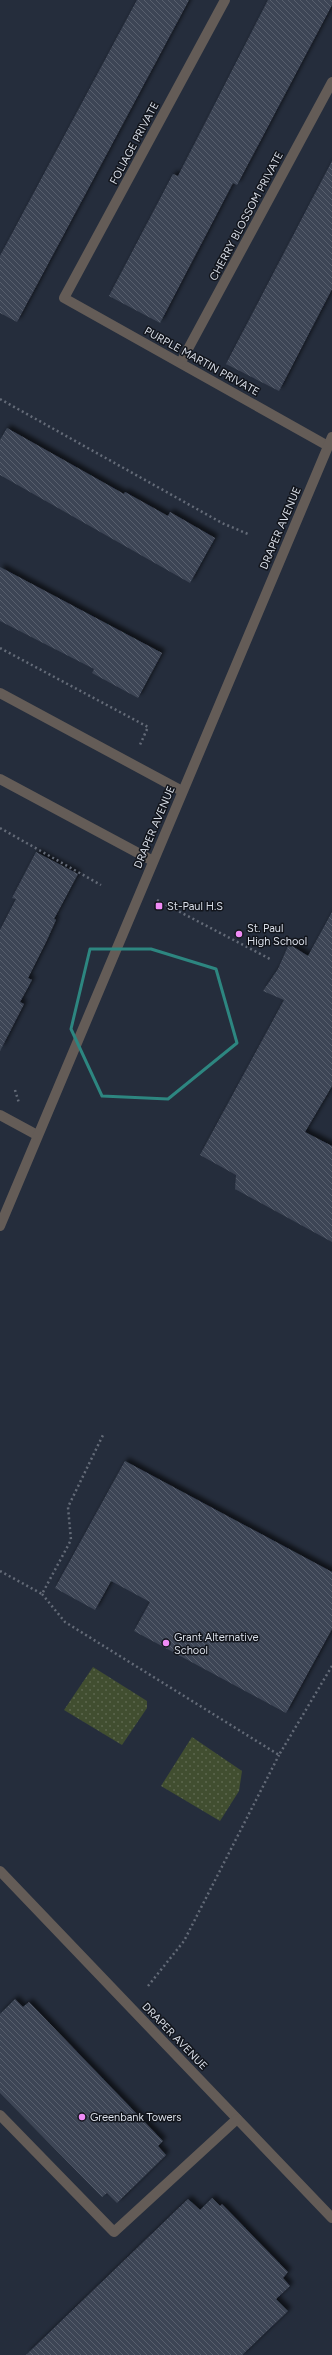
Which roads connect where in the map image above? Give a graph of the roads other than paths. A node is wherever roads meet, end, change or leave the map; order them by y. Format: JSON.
{"nodes":[{"id":1,"x":225,"y":0,"type":"edge"},
{"id":2,"x":332,"y":82,"type":"edge"},
{"id":3,"x":64,"y":298,"type":"joint"},
{"id":4,"x":181,"y":362,"type":"junction"},
{"id":5,"x":330,"y":442,"type":"edge"},
{"id":6,"x":0,"y":693,"type":"edge"},
{"id":7,"x":0,"y":779,"type":"edge"},
{"id":8,"x":182,"y":791,"type":"junction"},
{"id":9,"x":153,"y":861,"type":"junction"},
{"id":10,"x":0,"y":1115,"type":"edge"},
{"id":11,"x":37,"y":1134,"type":"junction"},
{"id":12,"x":0,"y":1226,"type":"edge"},
{"id":13,"x":1,"y":1873,"type":"edge"},
{"id":14,"x":0,"y":2116,"type":"edge"},
{"id":15,"x":237,"y":2118,"type":"junction"},
{"id":16,"x":332,"y":2218,"type":"edge"}],
"edges":[{"from":1,"to":3,"type":"street","name":"FOLIAGE PRIVATE"},
{"from":2,"to":4,"type":"street","name":"CHERRY BLOSSOM PRIVATE"},
{"from":3,"to":4,"type":"street","name":"PURPLE MARTIN PRIVATE"},
{"from":4,"to":5,"type":"street","name":"PURPLE MARTIN PRIVATE"},
{"from":5,"to":8,"type":"street","name":"DRAPER AVENUE"},
{"from":6,"to":8,"type":"street"},
{"from":7,"to":9,"type":"street"},
{"from":8,"to":9,"type":"street","name":"DRAPER AVENUE"},
{"from":9,"to":11,"type":"street","name":"DRAPER AVENUE"},
{"from":10,"to":11,"type":"street"},
{"from":11,"to":12,"type":"street","name":"DRAPER AVENUE"},
{"from":13,"to":15,"type":"street","name":"DRAPER AVENUE"},
{"from":14,"to":15,"type":"street"},
{"from":15,"to":16,"type":"street","name":"DRAPER AVENUE"}]}
